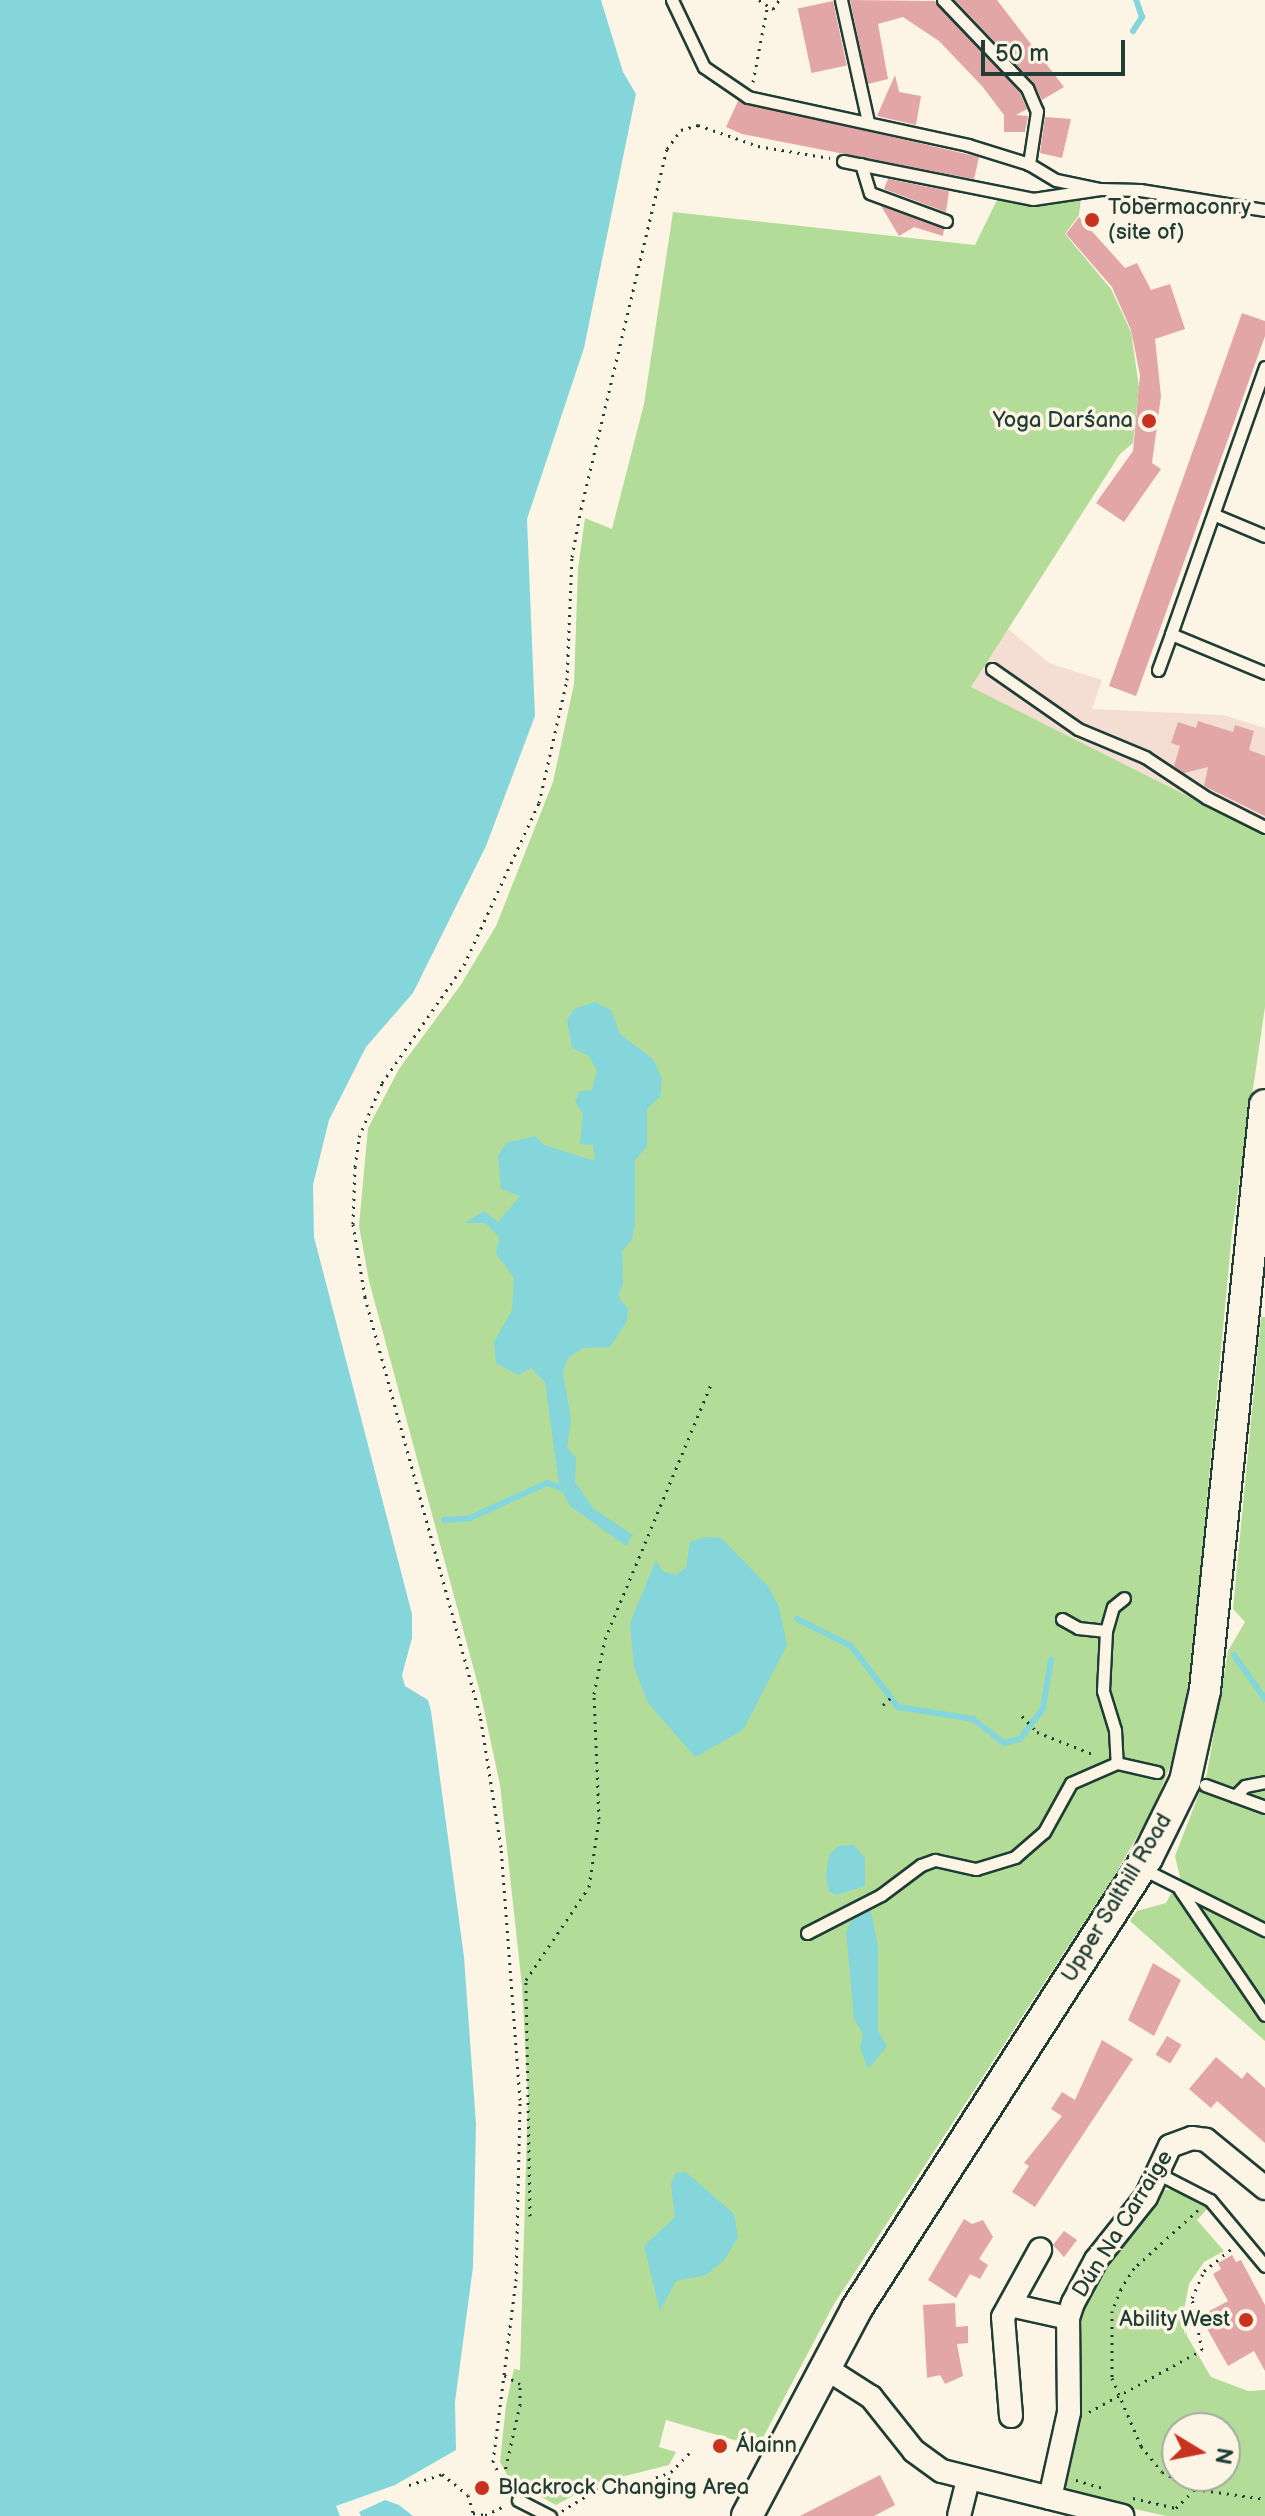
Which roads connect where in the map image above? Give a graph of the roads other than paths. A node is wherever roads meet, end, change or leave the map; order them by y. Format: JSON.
{"nodes":[{"id":1,"x":672,"y":0,"type":"edge"},
{"id":2,"x":841,"y":0,"type":"edge"},
{"id":3,"x":943,"y":0,"type":"edge"},
{"id":4,"x":868,"y":122,"type":"junction"},
{"id":5,"x":843,"y":161,"type":"road end"},
{"id":6,"x":861,"y":164,"type":"junction"},
{"id":7,"x":1029,"y":164,"type":"junction"},
{"id":8,"x":1100,"y":189,"type":"junction"},
{"id":9,"x":1265,"y":210,"type":"edge"},
{"id":10,"x":946,"y":221,"type":"dead end"},
{"id":11,"x":1265,"y":367,"type":"edge"},
{"id":12,"x":1215,"y":515,"type":"junction"},
{"id":13,"x":1265,"y":536,"type":"edge"},
{"id":14,"x":1171,"y":634,"type":"junction"},
{"id":15,"x":992,"y":669,"type":"dead end"},
{"id":16,"x":1158,"y":670,"type":"dead end"},
{"id":17,"x":1265,"y":673,"type":"edge"},
{"id":18,"x":1265,"y":827,"type":"edge"},
{"id":19,"x":1265,"y":1105,"type":"edge"},
{"id":20,"x":1255,"y":1270,"type":"edge"},
{"id":21,"x":1124,"y":1598,"type":"dead end"},
{"id":22,"x":1062,"y":1619,"type":"dead end"},
{"id":23,"x":1106,"y":1631,"type":"junction"},
{"id":24,"x":1117,"y":1763,"type":"junction"},
{"id":25,"x":1157,"y":1772,"type":"dead end"},
{"id":26,"x":1265,"y":1782,"type":"edge"},
{"id":27,"x":1205,"y":1785,"type":"dead end"},
{"id":28,"x":1235,"y":1796,"type":"junction"},
{"id":29,"x":1265,"y":1807,"type":"edge"},
{"id":30,"x":1141,"y":1868,"type":"junction"},
{"id":31,"x":1180,"y":1890,"type":"junction"},
{"id":32,"x":1265,"y":1930,"type":"edge"},
{"id":33,"x":807,"y":1933,"type":"dead end"},
{"id":34,"x":1265,"y":2015,"type":"edge"},
{"id":35,"x":1157,"y":2173,"type":"junction"},
{"id":36,"x":1265,"y":2188,"type":"edge"},
{"id":37,"x":1040,"y":2250,"type":"dead end"},
{"id":38,"x":1265,"y":2266,"type":"edge"},
{"id":39,"x":1010,"y":2305,"type":"junction"},
{"id":40,"x":1068,"y":2318,"type":"junction"},
{"id":41,"x":824,"y":2367,"type":"junction"},
{"id":42,"x":1011,"y":2416,"type":"dead end"},
{"id":43,"x":968,"y":2480,"type":"junction"},
{"id":44,"x":1050,"y":2498,"type":"junction"},
{"id":45,"x":1124,"y":2506,"type":"edge"},
{"id":46,"x":534,"y":2516,"type":"edge"},
{"id":47,"x":550,"y":2516,"type":"edge"},
{"id":48,"x":747,"y":2516,"type":"edge"},
{"id":49,"x":959,"y":2516,"type":"edge"}],
"edges":[{"from":1,"to":4,"type":"lane"},
{"from":2,"to":4,"type":"lane"},
{"from":3,"to":7,"type":"lane"},
{"from":4,"to":7,"type":"lane"},
{"from":5,"to":6,"type":"lane"},
{"from":6,"to":8,"type":"lane"},
{"from":6,"to":10,"type":"lane"},
{"from":7,"to":8,"type":"lane"},
{"from":8,"to":9,"type":"lane"},
{"from":11,"to":12,"type":"lane"},
{"from":12,"to":13,"type":"lane"},
{"from":12,"to":14,"type":"lane"},
{"from":14,"to":16,"type":"lane"},
{"from":14,"to":17,"type":"lane"},
{"from":15,"to":18,"type":"lane"},
{"from":19,"to":20,"type":"main road","name":"Upper Salthill Road"},
{"from":20,"to":30,"type":"main road","name":"Upper Salthill Road"},
{"from":21,"to":23,"type":"lane"},
{"from":22,"to":23,"type":"lane"},
{"from":23,"to":24,"type":"lane"},
{"from":24,"to":25,"type":"lane"},
{"from":24,"to":33,"type":"lane"},
{"from":26,"to":28,"type":"lane"},
{"from":27,"to":28,"type":"lane"},
{"from":28,"to":29,"type":"lane"},
{"from":30,"to":31,"type":"lane"},
{"from":30,"to":41,"type":"main road","name":"Upper Salthill Road"},
{"from":31,"to":32,"type":"lane"},
{"from":31,"to":34,"type":"lane"},
{"from":35,"to":36,"type":"street","name":"Dún Na Carraige"},
{"from":35,"to":38,"type":"lane"},
{"from":35,"to":40,"type":"street","name":"Dún Na Carraige"},
{"from":37,"to":39,"type":"street"},
{"from":39,"to":40,"type":"street","name":"Dún Na Carraige"},
{"from":39,"to":42,"type":"street"},
{"from":40,"to":44,"type":"street","name":"Dún Na Carraige"},
{"from":41,"to":43,"type":"street"},
{"from":41,"to":48,"type":"main road","name":"Upper Salthill Road"},
{"from":43,"to":44,"type":"street"},
{"from":43,"to":49,"type":"street"},
{"from":44,"to":45,"type":"street"},
{"from":46,"to":47,"type":"lane"}]}
